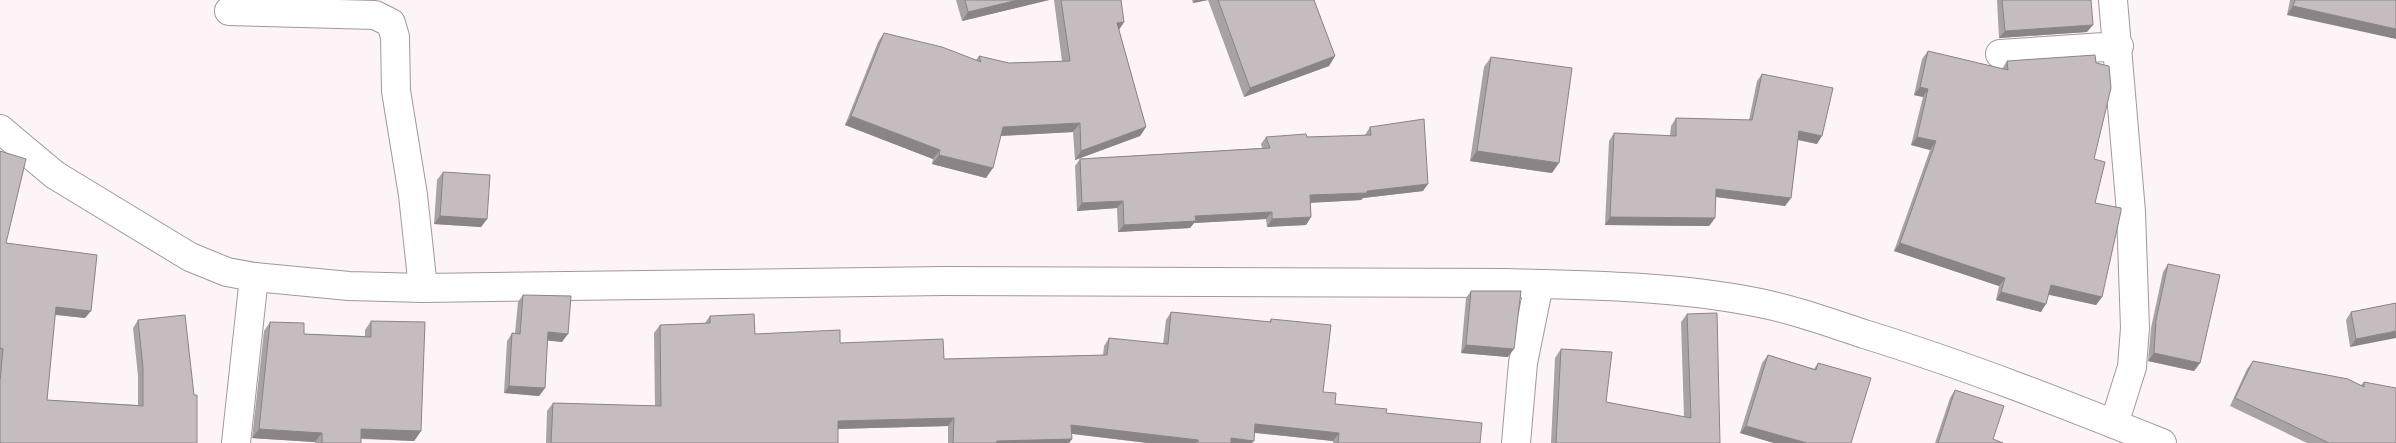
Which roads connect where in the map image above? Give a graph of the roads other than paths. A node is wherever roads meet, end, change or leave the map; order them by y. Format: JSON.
{"nodes":[{"id":1,"x":2113,"y":0,"type":"edge"},
{"id":2,"x":229,"y":11,"type":"dead end"},
{"id":3,"x":2119,"y":46,"type":"junction"},
{"id":4,"x":2000,"y":54,"type":"dead end"},
{"id":5,"x":0,"y":129,"type":"edge"},
{"id":6,"x":254,"y":277,"type":"junction"},
{"id":7,"x":1539,"y":284,"type":"junction"},
{"id":8,"x":423,"y":288,"type":"junction"},
{"id":9,"x":2116,"y":418,"type":"junction"},
{"id":10,"x":236,"y":443,"type":"edge"},
{"id":11,"x":1516,"y":443,"type":"edge"},
{"id":12,"x":2162,"y":443,"type":"edge"}],
"edges":[{"from":1,"to":3,"type":"main road"},
{"from":2,"to":8,"type":"main road"},
{"from":3,"to":4,"type":"main road"},
{"from":3,"to":9,"type":"main road"},
{"from":5,"to":6,"type":"main road"},
{"from":6,"to":8,"type":"main road"},
{"from":6,"to":10,"type":"main road"},
{"from":7,"to":8,"type":"main road"},
{"from":7,"to":9,"type":"main road"},
{"from":7,"to":11,"type":"main road"},
{"from":9,"to":12,"type":"main road"}]}
